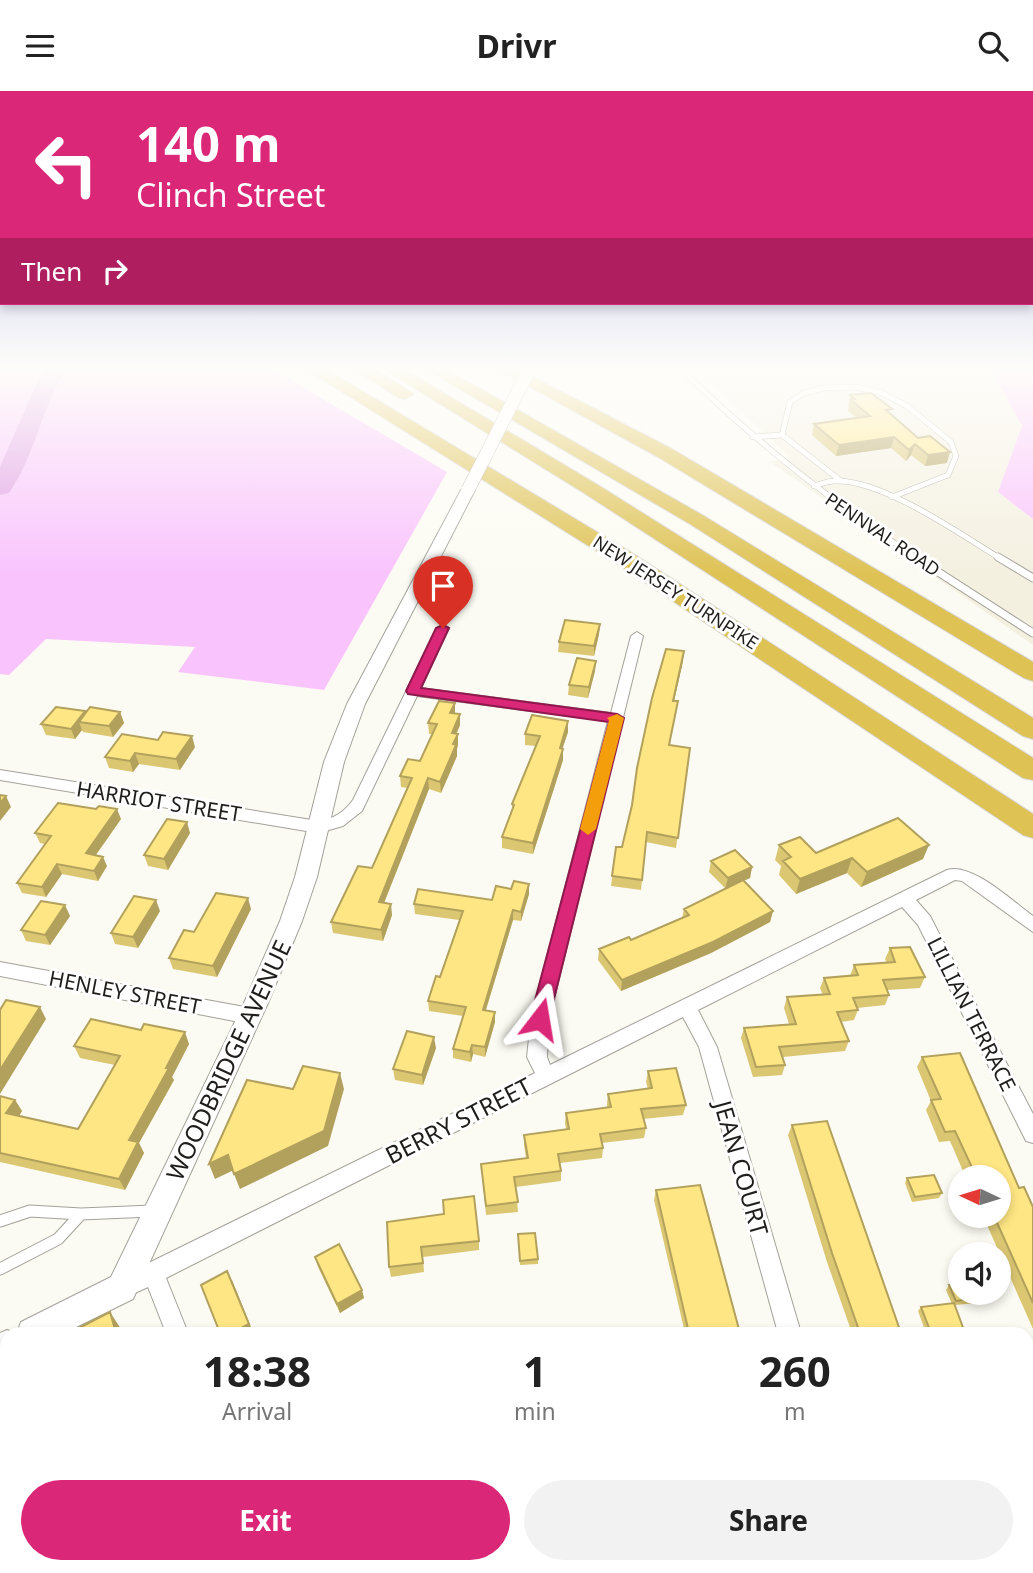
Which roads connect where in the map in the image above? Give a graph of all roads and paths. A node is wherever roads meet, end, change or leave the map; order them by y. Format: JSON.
{"nodes":[{"id":1,"x":426,"y":437,"type":"edge"},
{"id":2,"x":478,"y":437,"type":"edge"},
{"id":3,"x":495,"y":437,"type":"edge"},
{"id":4,"x":505,"y":437,"type":"edge"},
{"id":5,"x":553,"y":437,"type":"edge"},
{"id":6,"x":584,"y":437,"type":"edge"},
{"id":7,"x":633,"y":437,"type":"edge"},
{"id":8,"x":753,"y":437,"type":"edge"},
{"id":9,"x":785,"y":437,"type":"edge"},
{"id":10,"x":945,"y":437,"type":"edge"},
{"id":11,"x":841,"y":481,"type":"junction"},
{"id":12,"x":814,"y":486,"type":"junction"},
{"id":13,"x":892,"y":497,"type":"junction"},
{"id":14,"x":697,"y":520,"type":"junction"},
{"id":15,"x":1033,"y":578,"type":"edge"},
{"id":16,"x":443,"y":628,"type":"dead end"},
{"id":17,"x":1033,"y":633,"type":"edge"},
{"id":18,"x":637,"y":636,"type":"dead end"},
{"id":19,"x":1033,"y":673,"type":"edge"},
{"id":20,"x":894,"y":682,"type":"junction"},
{"id":21,"x":413,"y":691,"type":"junction"},
{"id":22,"x":617,"y":718,"type":"junction"},
{"id":23,"x":1033,"y":730,"type":"edge"},
{"id":24,"x":1033,"y":771,"type":"edge"},
{"id":25,"x":0,"y":775,"type":"edge"},
{"id":26,"x":318,"y":827,"type":"junction"},
{"id":27,"x":1033,"y":828,"type":"edge"},
{"id":28,"x":904,"y":897,"type":"junction"},
{"id":29,"x":1033,"y":925,"type":"edge"},
{"id":30,"x":0,"y":969,"type":"edge"},
{"id":31,"x":686,"y":1007,"type":"junction"},
{"id":32,"x":250,"y":1016,"type":"junction"},
{"id":33,"x":546,"y":1076,"type":"junction"},
{"id":34,"x":1033,"y":1134,"type":"edge"},
{"id":35,"x":158,"y":1210,"type":"junction"},
{"id":36,"x":81,"y":1214,"type":"junction"},
{"id":37,"x":0,"y":1221,"type":"edge"},
{"id":38,"x":0,"y":1269,"type":"edge"},
{"id":39,"x":153,"y":1272,"type":"junction"},
{"id":40,"x":122,"y":1288,"type":"junction"},
{"id":41,"x":44,"y":1327,"type":"edge"},
{"id":42,"x":175,"y":1327,"type":"edge"},
{"id":43,"x":788,"y":1327,"type":"edge"}],
"edges":[{"from":1,"to":27,"type":"highway","name":"NEW JERSEY TURNPIKE"},
{"from":2,"to":20,"type":"highway"},
{"from":3,"to":26,"type":"street","name":"WOODBRIDGE AVENUE","bridge":true},
{"from":4,"to":20,"type":"highway","name":"NEW JERSEY TURNPIKE"},
{"from":5,"to":14,"type":"highway"},
{"from":6,"to":14,"type":"highway"},
{"from":7,"to":19,"type":"highway"},
{"from":8,"to":12,"type":"lane","name":"PENNVAL ROAD"},
{"from":9,"to":11,"type":"lane"},
{"from":10,"to":13,"type":"lane"},
{"from":11,"to":12,"type":"lane"},
{"from":11,"to":13,"type":"lane"},
{"from":12,"to":17,"type":"lane","name":"PENNVAL ROAD"},
{"from":13,"to":15,"type":"lane"},
{"from":14,"to":23,"type":"highway"},
{"from":16,"to":21,"type":"street"},
{"from":18,"to":22,"type":"street"},
{"from":20,"to":24,"type":"highway","name":"NEW JERSEY TURNPIKE"},
{"from":21,"to":22,"type":"street"},
{"from":21,"to":26,"type":"street"},
{"from":22,"to":33,"type":"street"},
{"from":25,"to":26,"type":"street","name":"HARRIOT STREET"},
{"from":26,"to":32,"type":"street","name":"WOODBRIDGE AVENUE"},
{"from":28,"to":29,"type":"street","name":"BERRY STREET"},
{"from":28,"to":31,"type":"street","name":"BERRY STREET"},
{"from":28,"to":34,"type":"street","name":"LILLIAN TERRACE"},
{"from":30,"to":32,"type":"street","name":"HENLEY STREET"},
{"from":31,"to":33,"type":"street","name":"BERRY STREET"},
{"from":31,"to":43,"type":"street","name":"JEAN COURT"},
{"from":32,"to":35,"type":"street","name":"WOODBRIDGE AVENUE"},
{"from":33,"to":39,"type":"street","name":"BERRY STREET"},
{"from":35,"to":36,"type":"lane"},
{"from":35,"to":40,"type":"street","name":"WOODBRIDGE AVENUE"},
{"from":36,"to":37,"type":"lane"},
{"from":36,"to":38,"type":"lane"},
{"from":39,"to":40,"type":"street","name":"BERRY STREET"},
{"from":39,"to":42,"type":"street"},
{"from":40,"to":41,"type":"street","name":"BERRY STREET"}]}
